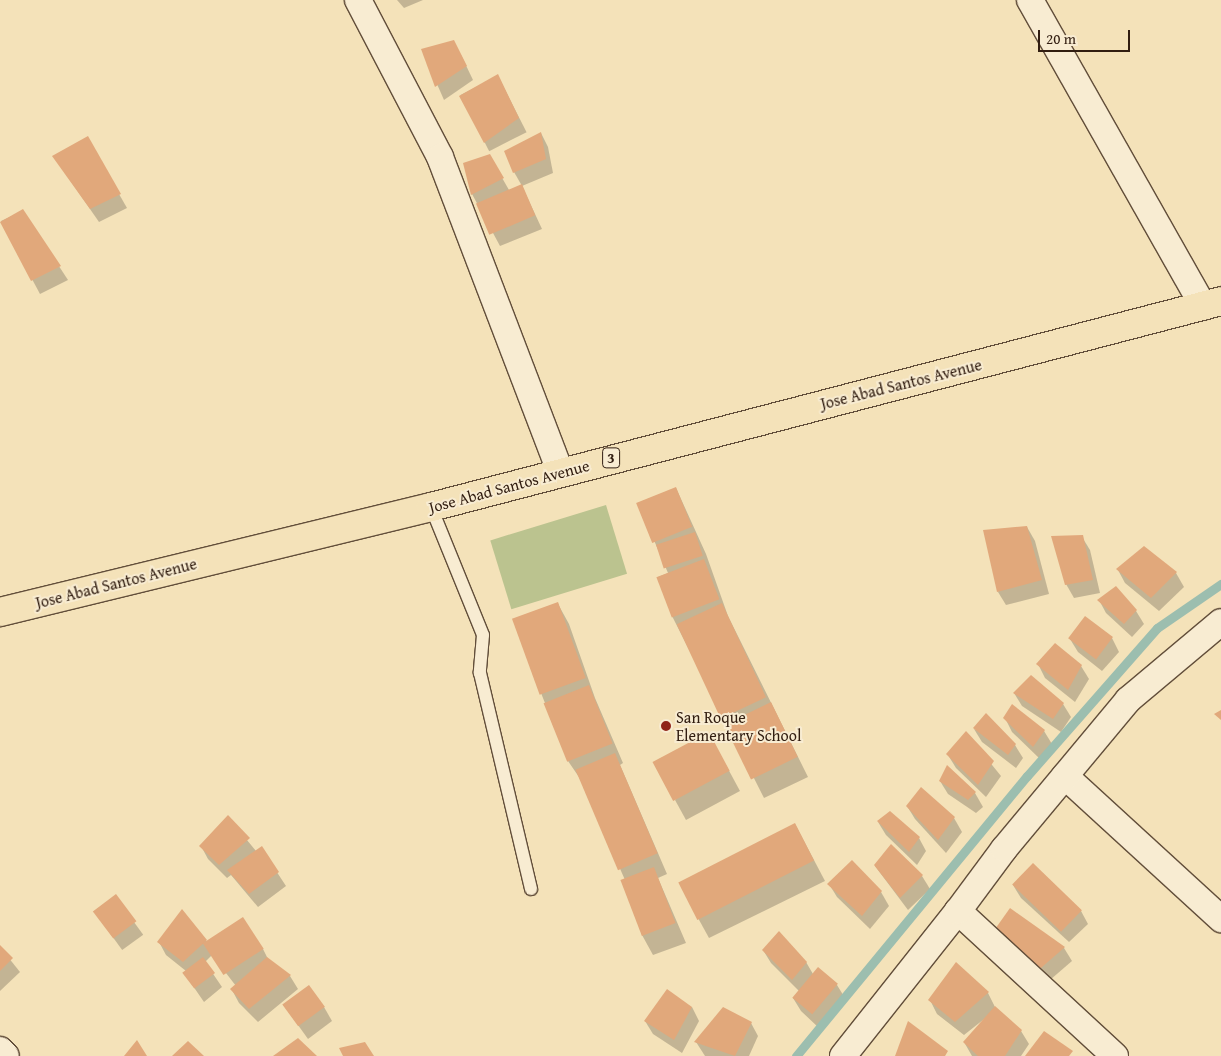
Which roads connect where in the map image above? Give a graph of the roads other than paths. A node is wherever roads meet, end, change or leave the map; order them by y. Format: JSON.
{"nodes":[{"id":1,"x":358,"y":0,"type":"edge"},
{"id":2,"x":1030,"y":0,"type":"edge"},
{"id":3,"x":1212,"y":304,"type":"edge"},
{"id":4,"x":560,"y":472,"type":"junction"},
{"id":5,"x":431,"y":507,"type":"junction"},
{"id":6,"x":0,"y":612,"type":"edge"},
{"id":7,"x":1221,"y":622,"type":"edge"},
{"id":8,"x":1065,"y":776,"type":"junction"},
{"id":9,"x":532,"y":890,"type":"dead end"},
{"id":10,"x":958,"y":911,"type":"junction"},
{"id":11,"x":1221,"y":919,"type":"edge"},
{"id":12,"x":0,"y":1050,"type":"edge"},
{"id":13,"x":6,"y":1056,"type":"edge"},
{"id":14,"x":843,"y":1056,"type":"edge"},
{"id":15,"x":1115,"y":1056,"type":"edge"}],
"edges":[{"from":1,"to":4,"type":"street"},
{"from":2,"to":3,"type":"street"},
{"from":3,"to":4,"type":"highway","name":"Jose Abad Santos Avenue","number":"3"},
{"from":4,"to":5,"type":"highway","name":"Jose Abad Santos Avenue","number":"3"},
{"from":5,"to":6,"type":"highway","name":"Jose Abad Santos Avenue","number":"3"},
{"from":5,"to":9,"type":"lane"},
{"from":7,"to":8,"type":"street"},
{"from":8,"to":10,"type":"street"},
{"from":8,"to":11,"type":"street"},
{"from":10,"to":14,"type":"street"},
{"from":10,"to":15,"type":"street"},
{"from":12,"to":13,"type":"street"}]}
